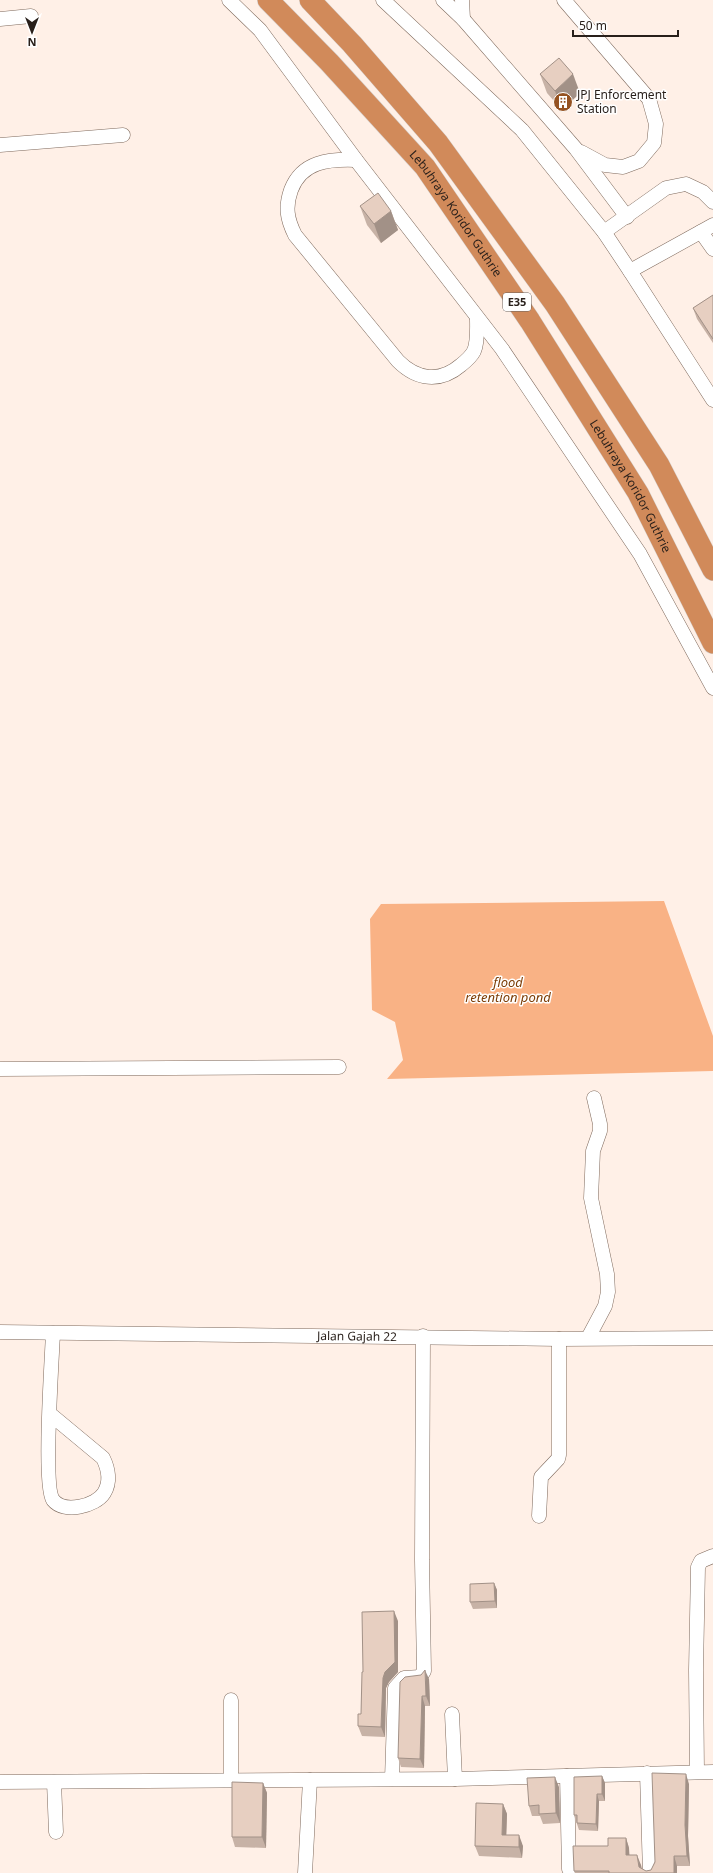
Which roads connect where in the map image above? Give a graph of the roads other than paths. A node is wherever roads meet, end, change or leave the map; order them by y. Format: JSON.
{"nodes":[{"id":1,"x":229,"y":0,"type":"edge"},
{"id":2,"x":268,"y":0,"type":"edge"},
{"id":3,"x":310,"y":0,"type":"edge"},
{"id":4,"x":383,"y":0,"type":"edge"},
{"id":5,"x":443,"y":0,"type":"edge"},
{"id":6,"x":462,"y":0,"type":"edge"},
{"id":7,"x":564,"y":0,"type":"edge"},
{"id":8,"x":32,"y":16,"type":"dead end"},
{"id":9,"x":0,"y":19,"type":"edge"},
{"id":10,"x":463,"y":19,"type":"junction"},
{"id":11,"x":123,"y":135,"type":"dead end"},
{"id":12,"x":0,"y":145,"type":"edge"},
{"id":13,"x":576,"y":149,"type":"junction"},
{"id":14,"x":356,"y":160,"type":"junction"},
{"id":15,"x":713,"y":202,"type":"edge"},
{"id":16,"x":627,"y":217,"type":"junction"},
{"id":17,"x":707,"y":229,"type":"edge"},
{"id":18,"x":604,"y":232,"type":"junction"},
{"id":19,"x":713,"y":249,"type":"edge"},
{"id":20,"x":630,"y":271,"type":"junction"},
{"id":21,"x":477,"y":318,"type":"junction"},
{"id":22,"x":713,"y":400,"type":"edge"},
{"id":23,"x":713,"y":570,"type":"edge"},
{"id":24,"x":713,"y":643,"type":"edge"},
{"id":25,"x":713,"y":688,"type":"edge"},
{"id":26,"x":339,"y":1067,"type":"dead end"},
{"id":27,"x":0,"y":1069,"type":"edge"},
{"id":28,"x":594,"y":1098,"type":"dead end"},
{"id":29,"x":0,"y":1332,"type":"edge"},
{"id":30,"x":53,"y":1333,"type":"junction"},
{"id":31,"x":423,"y":1336,"type":"junction"},
{"id":32,"x":599,"y":1338,"type":"junction"},
{"id":33,"x":713,"y":1338,"type":"edge"},
{"id":34,"x":559,"y":1339,"type":"junction"},
{"id":35,"x":50,"y":1414,"type":"junction"},
{"id":36,"x":539,"y":1516,"type":"dead end"},
{"id":37,"x":713,"y":1556,"type":"edge"},
{"id":38,"x":230,"y":1700,"type":"dead end"},
{"id":39,"x":452,"y":1714,"type":"dead end"},
{"id":40,"x":697,"y":1772,"type":"junction"},
{"id":41,"x":713,"y":1772,"type":"edge"},
{"id":42,"x":647,"y":1773,"type":"junction"},
{"id":43,"x":567,"y":1776,"type":"junction"},
{"id":44,"x":392,"y":1779,"type":"junction"},
{"id":45,"x":444,"y":1779,"type":"junction"},
{"id":46,"x":231,"y":1780,"type":"junction"},
{"id":47,"x":310,"y":1780,"type":"junction"},
{"id":48,"x":0,"y":1782,"type":"edge"},
{"id":49,"x":54,"y":1782,"type":"junction"},
{"id":50,"x":56,"y":1832,"type":"dead end"},
{"id":51,"x":570,"y":1869,"type":"dead end"},
{"id":52,"x":305,"y":1873,"type":"edge"},
{"id":53,"x":650,"y":1873,"type":"edge"}],
"edges":[{"from":1,"to":14,"type":"street"},
{"from":2,"to":24,"type":"highway","name":"Lebuhraya Koridor Guthrie","number":"E35"},
{"from":3,"to":23,"type":"highway","number":"E35"},
{"from":4,"to":18,"type":"street"},
{"from":5,"to":10,"type":"street"},
{"from":6,"to":10,"type":"street"},
{"from":7,"to":13,"type":"street"},
{"from":8,"to":9,"type":"street"},
{"from":10,"to":13,"type":"street"},
{"from":11,"to":12,"type":"street"},
{"from":13,"to":16,"type":"street"},
{"from":14,"to":21,"type":"street"},
{"from":14,"to":21,"type":"street"},
{"from":15,"to":16,"type":"street"},
{"from":16,"to":18,"type":"street"},
{"from":17,"to":19,"type":"street"},
{"from":17,"to":20,"type":"street"},
{"from":18,"to":20,"type":"street"},
{"from":20,"to":22,"type":"street"},
{"from":21,"to":25,"type":"street"},
{"from":26,"to":27,"type":"street"},
{"from":28,"to":32,"type":"street"},
{"from":29,"to":30,"type":"street","name":"Jalan Gajah 22"},
{"from":30,"to":31,"type":"street","name":"Jalan Gajah 22"},
{"from":30,"to":35,"type":"street"},
{"from":31,"to":34,"type":"street","name":"Jalan Gajah 22"},
{"from":31,"to":44,"type":"street"},
{"from":32,"to":33,"type":"street","name":"Jalan Gajah 22"},
{"from":32,"to":34,"type":"street","name":"Jalan Gajah 22"},
{"from":34,"to":36,"type":"street"},
{"from":35,"to":35,"type":"street"},
{"from":37,"to":40,"type":"street"},
{"from":38,"to":46,"type":"street"},
{"from":39,"to":45,"type":"street"},
{"from":40,"to":41,"type":"street"},
{"from":40,"to":42,"type":"street"},
{"from":42,"to":43,"type":"street"},
{"from":42,"to":53,"type":"street"},
{"from":43,"to":45,"type":"street"},
{"from":43,"to":51,"type":"street"},
{"from":44,"to":45,"type":"street"},
{"from":44,"to":47,"type":"street"},
{"from":46,"to":47,"type":"street"},
{"from":46,"to":49,"type":"street"},
{"from":47,"to":52,"type":"street"},
{"from":48,"to":49,"type":"street"},
{"from":49,"to":50,"type":"street"}]}
